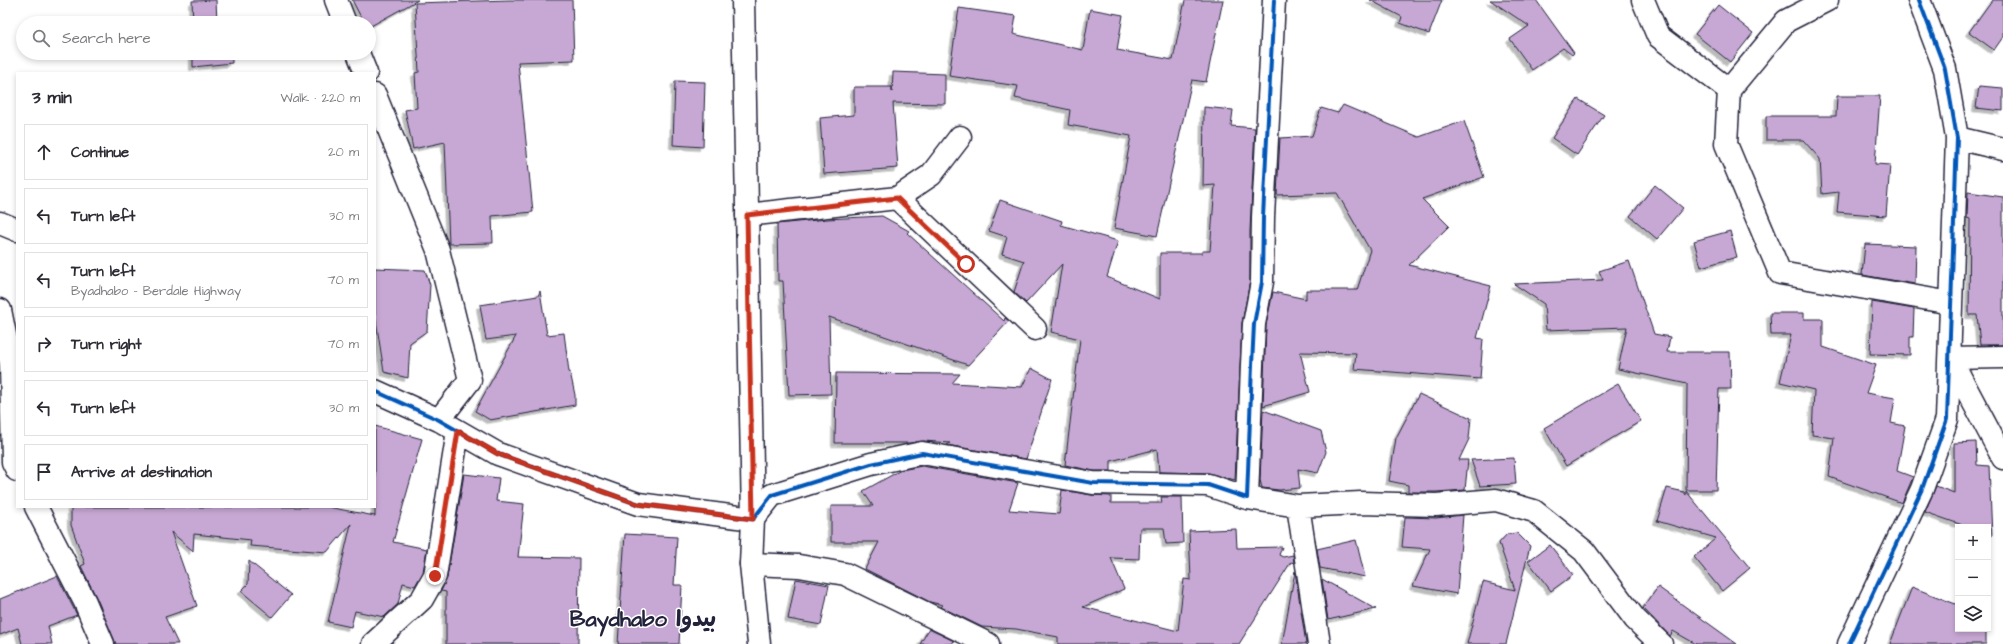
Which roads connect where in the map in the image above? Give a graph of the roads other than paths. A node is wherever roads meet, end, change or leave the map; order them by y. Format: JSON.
{"nodes":[{"id":1,"x":336,"y":0,"type":"edge"},
{"id":2,"x":743,"y":0,"type":"edge"},
{"id":3,"x":1274,"y":0,"type":"edge"},
{"id":4,"x":1643,"y":0,"type":"edge"},
{"id":5,"x":1827,"y":0,"type":"edge"},
{"id":6,"x":1919,"y":0,"type":"edge"},
{"id":7,"x":343,"y":16,"type":"edge"},
{"id":8,"x":361,"y":60,"type":"edge"},
{"id":9,"x":366,"y":72,"type":"edge"},
{"id":10,"x":1729,"y":90,"type":"junction"},
{"id":11,"x":376,"y":97,"type":"edge"},
{"id":12,"x":960,"y":137,"type":"dead end"},
{"id":13,"x":1957,"y":138,"type":"junction"},
{"id":14,"x":2003,"y":149,"type":"edge"},
{"id":15,"x":897,"y":198,"type":"junction"},
{"id":16,"x":747,"y":215,"type":"junction"},
{"id":17,"x":0,"y":222,"type":"edge"},
{"id":18,"x":16,"y":230,"type":"edge"},
{"id":19,"x":1951,"y":303,"type":"junction"},
{"id":20,"x":0,"y":310,"type":"edge"},
{"id":21,"x":1035,"y":329,"type":"dead end"},
{"id":22,"x":2003,"y":357,"type":"edge"},
{"id":23,"x":1950,"y":358,"type":"junction"},
{"id":24,"x":376,"y":391,"type":"edge"},
{"id":25,"x":439,"y":420,"type":"junction"},
{"id":26,"x":458,"y":431,"type":"junction"},
{"id":27,"x":2003,"y":458,"type":"edge"},
{"id":28,"x":16,"y":468,"type":"edge"},
{"id":29,"x":1247,"y":498,"type":"junction"},
{"id":30,"x":1298,"y":506,"type":"junction"},
{"id":31,"x":37,"y":508,"type":"edge"},
{"id":32,"x":753,"y":519,"type":"junction"},
{"id":33,"x":752,"y":564,"type":"junction"},
{"id":34,"x":104,"y":644,"type":"edge"},
{"id":35,"x":373,"y":644,"type":"edge"},
{"id":36,"x":759,"y":644,"type":"edge"},
{"id":37,"x":988,"y":644,"type":"edge"},
{"id":38,"x":1319,"y":644,"type":"edge"},
{"id":39,"x":1661,"y":644,"type":"edge"},
{"id":40,"x":1849,"y":644,"type":"edge"}],
"edges":[{"from":1,"to":7,"type":"street"},
{"from":2,"to":16,"type":"street"},
{"from":3,"to":29,"type":"street"},
{"from":4,"to":10,"type":"street"},
{"from":5,"to":10,"type":"street"},
{"from":6,"to":13,"type":"street"},
{"from":8,"to":9,"type":"street"},
{"from":10,"to":19,"type":"street"},
{"from":11,"to":25,"type":"street"},
{"from":12,"to":15,"type":"street"},
{"from":13,"to":14,"type":"street"},
{"from":13,"to":19,"type":"street"},
{"from":15,"to":16,"type":"street"},
{"from":15,"to":21,"type":"street"},
{"from":16,"to":32,"type":"street"},
{"from":17,"to":18,"type":"street"},
{"from":19,"to":23,"type":"street"},
{"from":20,"to":28,"type":"street"},
{"from":22,"to":23,"type":"street"},
{"from":23,"to":27,"type":"street"},
{"from":23,"to":40,"type":"street"},
{"from":24,"to":25,"type":"street"},
{"from":25,"to":26,"type":"street"},
{"from":26,"to":32,"type":"street"},
{"from":26,"to":35,"type":"street"},
{"from":29,"to":30,"type":"street"},
{"from":29,"to":32,"type":"street"},
{"from":30,"to":38,"type":"street"},
{"from":30,"to":39,"type":"street"},
{"from":31,"to":34,"type":"street"},
{"from":32,"to":33,"type":"street"},
{"from":33,"to":36,"type":"street"},
{"from":33,"to":37,"type":"street"}]}
